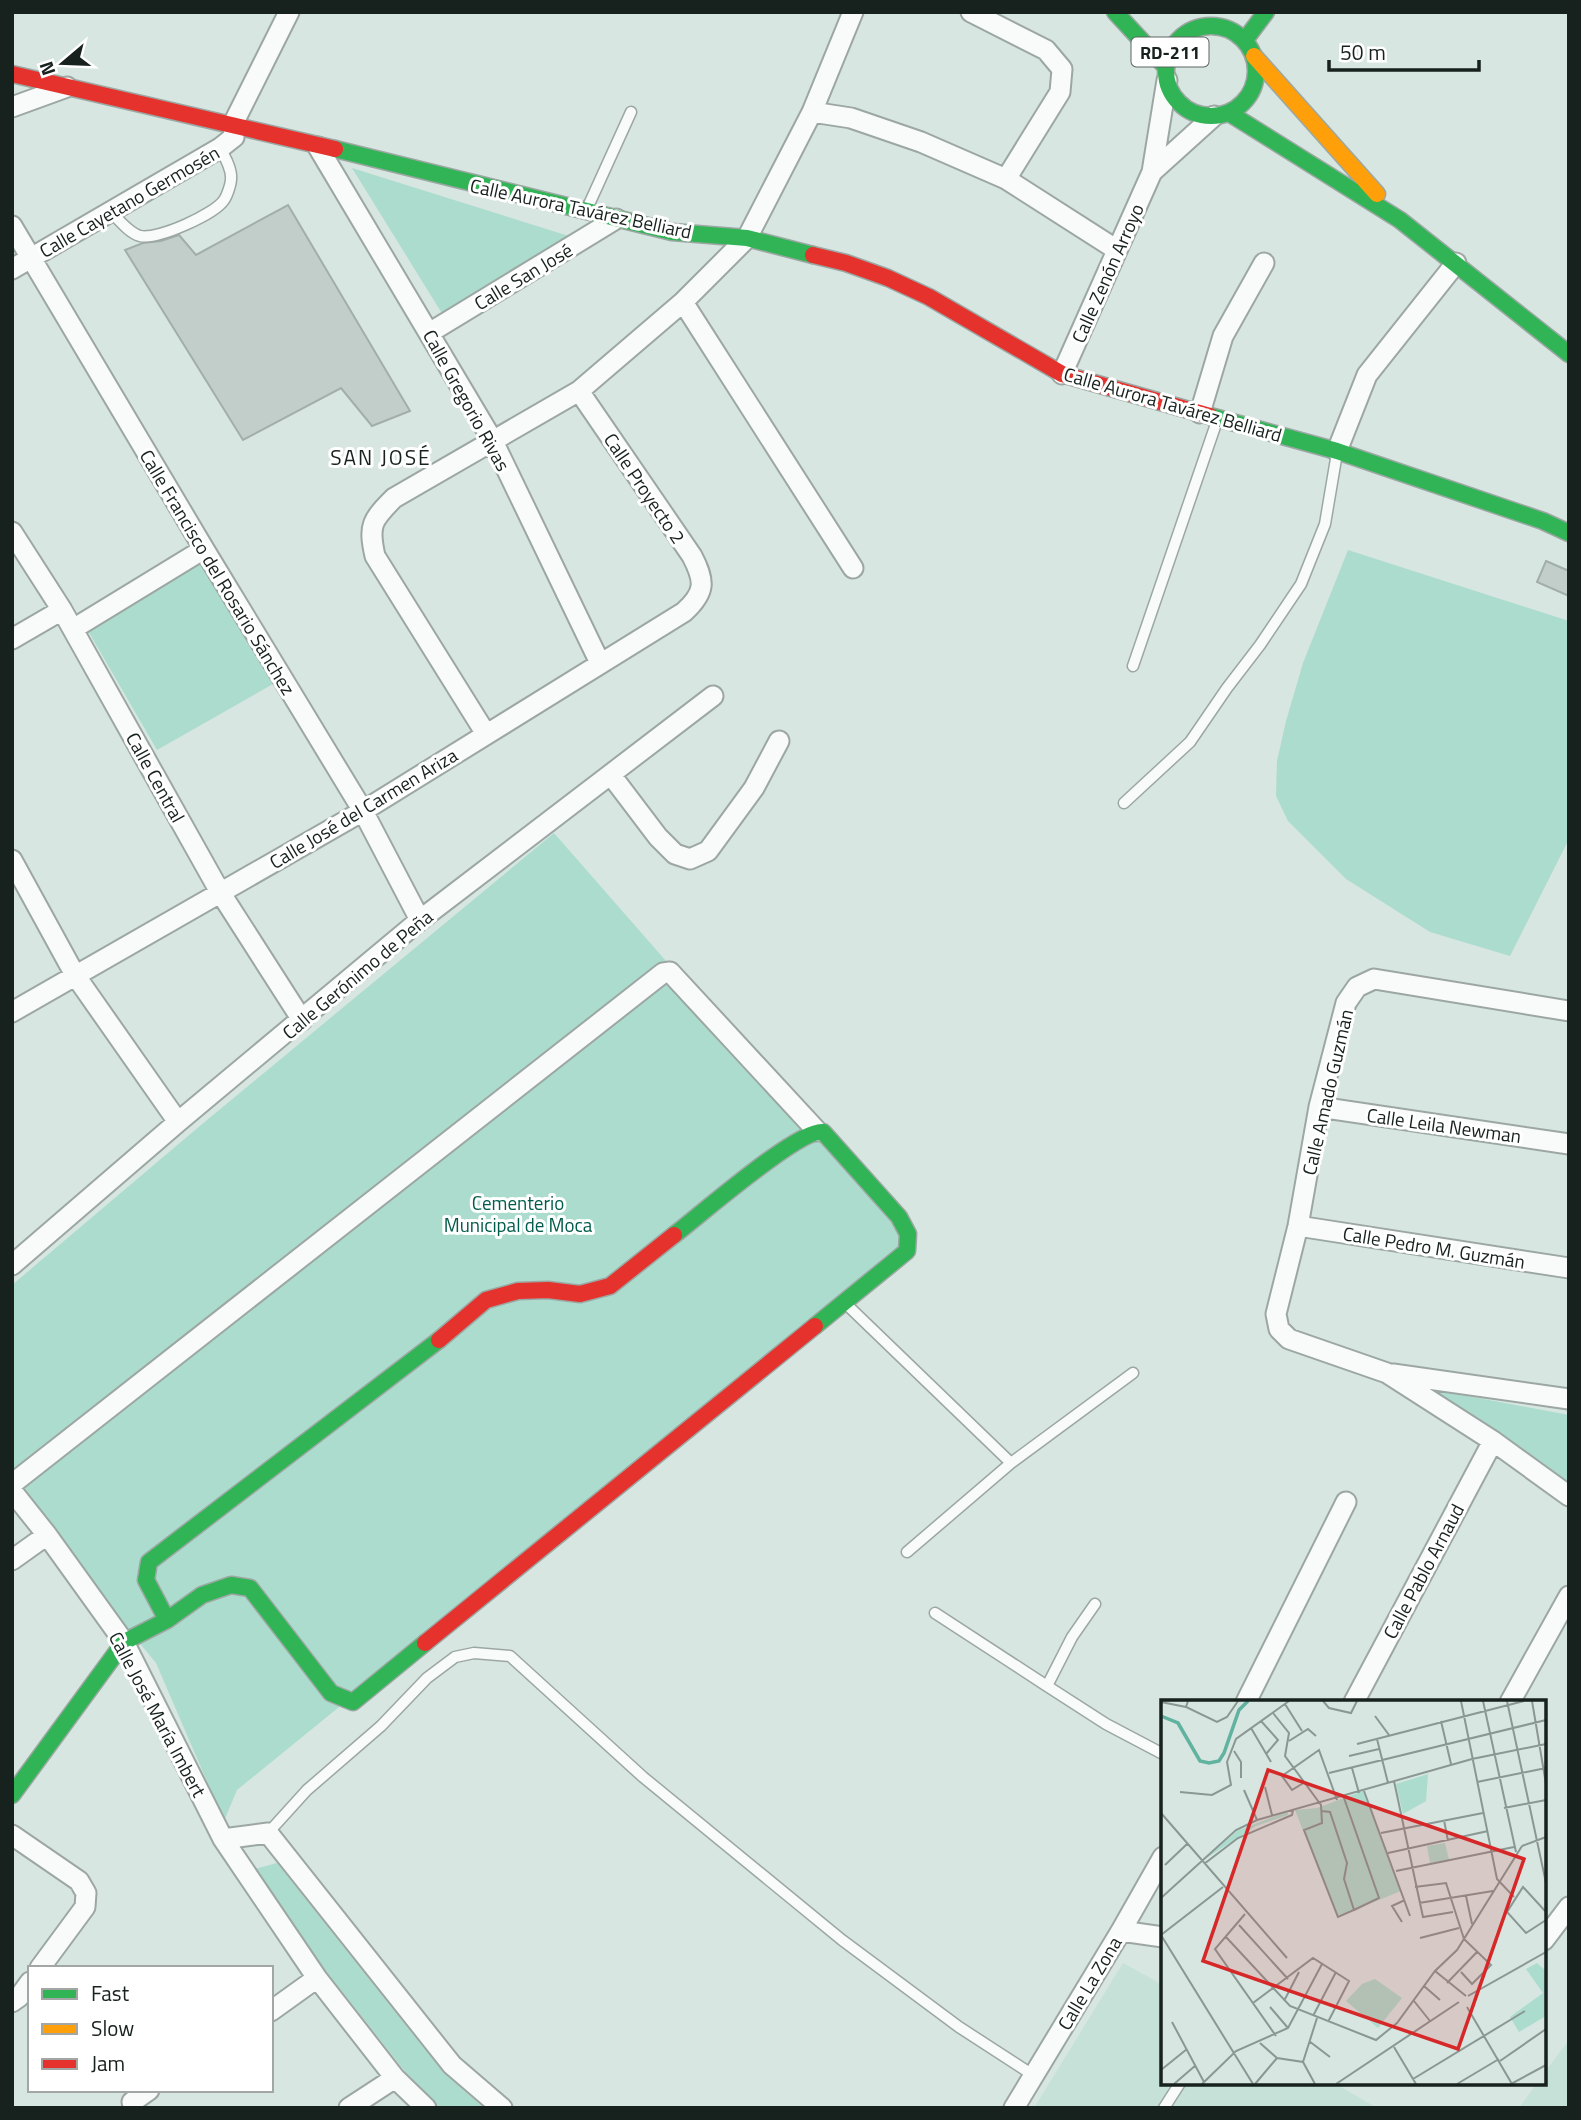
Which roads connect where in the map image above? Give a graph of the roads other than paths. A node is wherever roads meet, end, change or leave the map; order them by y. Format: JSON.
{"nodes":[{"id":1,"x":289,"y":12,"type":"edge"},
{"id":2,"x":853,"y":12,"type":"edge"},
{"id":3,"x":971,"y":12,"type":"edge"},
{"id":4,"x":1115,"y":12,"type":"edge"},
{"id":5,"x":1192,"y":12,"type":"edge"},
{"id":6,"x":1266,"y":12,"type":"edge"},
{"id":7,"x":1214,"y":25,"type":"junction"},
{"id":8,"x":1245,"y":40,"type":"junction"},
{"id":9,"x":1254,"y":56,"type":"junction"},
{"id":10,"x":12,"y":74,"type":"edge"},
{"id":11,"x":1166,"y":74,"type":"junction"},
{"id":12,"x":67,"y":87,"type":"junction"},
{"id":13,"x":12,"y":107,"type":"edge"},
{"id":14,"x":812,"y":111,"type":"junction"},
{"id":15,"x":631,"y":113,"type":"dead end"},
{"id":16,"x":1222,"y":115,"type":"junction"},
{"id":17,"x":233,"y":124,"type":"junction"},
{"id":18,"x":318,"y":147,"type":"junction"},
{"id":19,"x":220,"y":148,"type":"junction"},
{"id":20,"x":1152,"y":172,"type":"junction"},
{"id":21,"x":1006,"y":179,"type":"junction"},
{"id":22,"x":111,"y":212,"type":"junction"},
{"id":23,"x":586,"y":212,"type":"junction"},
{"id":24,"x":616,"y":219,"type":"junction"},
{"id":25,"x":1400,"y":220,"type":"junction"},
{"id":26,"x":12,"y":226,"type":"edge"},
{"id":27,"x":747,"y":238,"type":"junction"},
{"id":28,"x":1117,"y":250,"type":"junction"},
{"id":29,"x":31,"y":258,"type":"junction"},
{"id":30,"x":1264,"y":262,"type":"dead end"},
{"id":31,"x":1456,"y":263,"type":"junction"},
{"id":32,"x":12,"y":269,"type":"edge"},
{"id":33,"x":683,"y":302,"type":"junction"},
{"id":34,"x":429,"y":333,"type":"junction"},
{"id":35,"x":1569,"y":354,"type":"edge"},
{"id":36,"x":1062,"y":374,"type":"junction"},
{"id":37,"x":579,"y":391,"type":"junction"},
{"id":38,"x":1209,"y":415,"type":"junction"},
{"id":39,"x":493,"y":441,"type":"junction"},
{"id":40,"x":1337,"y":451,"type":"junction"},
{"id":41,"x":12,"y":532,"type":"edge"},
{"id":42,"x":1569,"y":533,"type":"edge"},
{"id":43,"x":204,"y":549,"type":"junction"},
{"id":44,"x":853,"y":568,"type":"dead end"},
{"id":45,"x":702,"y":588,"type":"joint"},
{"id":46,"x":62,"y":610,"type":"junction"},
{"id":47,"x":72,"y":629,"type":"junction"},
{"id":48,"x":12,"y":639,"type":"edge"},
{"id":49,"x":600,"y":663,"type":"junction"},
{"id":50,"x":1133,"y":666,"type":"dead end"},
{"id":51,"x":713,"y":696,"type":"dead end"},
{"id":52,"x":486,"y":734,"type":"junction"},
{"id":53,"x":779,"y":741,"type":"dead end"},
{"id":54,"x":611,"y":775,"type":"junction"},
{"id":55,"x":1124,"y":803,"type":"dead end"},
{"id":56,"x":363,"y":811,"type":"junction"},
{"id":57,"x":12,"y":860,"type":"edge"},
{"id":58,"x":220,"y":892,"type":"junction"},
{"id":59,"x":420,"y":920,"type":"junction"},
{"id":60,"x":75,"y":975,"type":"junction"},
{"id":61,"x":1569,"y":1011,"type":"edge"},
{"id":62,"x":12,"y":1013,"type":"edge"},
{"id":63,"x":302,"y":1020,"type":"junction"},
{"id":64,"x":1319,"y":1107,"type":"junction"},
{"id":65,"x":178,"y":1122,"type":"junction"},
{"id":66,"x":817,"y":1131,"type":"junction"},
{"id":67,"x":1569,"y":1144,"type":"edge"},
{"id":68,"x":1298,"y":1226,"type":"junction"},
{"id":69,"x":12,"y":1265,"type":"edge"},
{"id":70,"x":1569,"y":1268,"type":"edge"},
{"id":71,"x":844,"y":1302,"type":"junction"},
{"id":72,"x":1133,"y":1373,"type":"dead end"},
{"id":73,"x":1387,"y":1373,"type":"junction"},
{"id":74,"x":1569,"y":1399,"type":"edge"},
{"id":75,"x":1493,"y":1441,"type":"junction"},
{"id":76,"x":1012,"y":1463,"type":"junction"},
{"id":77,"x":12,"y":1484,"type":"edge"},
{"id":78,"x":12,"y":1491,"type":"edge"},
{"id":79,"x":1569,"y":1496,"type":"edge"},
{"id":80,"x":1346,"y":1502,"type":"dead end"},
{"id":81,"x":47,"y":1535,"type":"junction"},
{"id":82,"x":907,"y":1552,"type":"dead end"},
{"id":83,"x":12,"y":1560,"type":"edge"},
{"id":84,"x":1569,"y":1596,"type":"edge"},
{"id":85,"x":1095,"y":1604,"type":"dead end"},
{"id":86,"x":934,"y":1613,"type":"dead end"},
{"id":87,"x":167,"y":1620,"type":"junction"},
{"id":88,"x":124,"y":1642,"type":"junction"},
{"id":89,"x":1047,"y":1686,"type":"junction"},
{"id":90,"x":1247,"y":1700,"type":"edge"},
{"id":91,"x":1355,"y":1700,"type":"edge"},
{"id":92,"x":1511,"y":1700,"type":"edge"},
{"id":93,"x":1161,"y":1753,"type":"edge"},
{"id":94,"x":12,"y":1796,"type":"edge"},
{"id":95,"x":268,"y":1833,"type":"junction"},
{"id":96,"x":12,"y":1835,"type":"edge"},
{"id":97,"x":223,"y":1839,"type":"junction"},
{"id":98,"x":1161,"y":1861,"type":"edge"},
{"id":99,"x":1569,"y":1907,"type":"edge"},
{"id":100,"x":1121,"y":1931,"type":"junction"},
{"id":101,"x":1161,"y":1937,"type":"edge"},
{"id":102,"x":1546,"y":1937,"type":"edge"},
{"id":103,"x":41,"y":1966,"type":"edge"},
{"id":104,"x":317,"y":1978,"type":"junction"},
{"id":105,"x":28,"y":1985,"type":"edge"},
{"id":106,"x":12,"y":2002,"type":"edge"},
{"id":107,"x":273,"y":2010,"type":"edge"},
{"id":108,"x":1033,"y":2075,"type":"junction"},
{"id":109,"x":396,"y":2078,"type":"junction"},
{"id":110,"x":1179,"y":2085,"type":"edge"},
{"id":111,"x":146,"y":2092,"type":"edge"},
{"id":112,"x":132,"y":2102,"type":"dead end"},
{"id":113,"x":349,"y":2108,"type":"edge"},
{"id":114,"x":426,"y":2108,"type":"edge"},
{"id":115,"x":502,"y":2108,"type":"edge"},
{"id":116,"x":1014,"y":2108,"type":"edge"},
{"id":117,"x":1164,"y":2108,"type":"edge"}],
"edges":[{"from":1,"to":17,"type":"street"},
{"from":2,"to":14,"type":"street"},
{"from":3,"to":21,"type":"street"},
{"from":4,"to":11,"type":"street","number":"RD-211"},
{"from":5,"to":7,"type":"street","number":"RD-211"},
{"from":6,"to":8,"type":"street"},
{"from":7,"to":8,"type":"street","number":"RD-211"},
{"from":7,"to":11,"type":"street","number":"RD-211"},
{"from":8,"to":9,"type":"street","number":"RD-211"},
{"from":9,"to":16,"type":"street"},
{"from":9,"to":25,"type":"street","number":"RD-211"},
{"from":10,"to":12,"type":"street","name":"Calle Aurora Tavárez Belliard"},
{"from":11,"to":16,"type":"street","number":"RD-211"},
{"from":11,"to":20,"type":"street","name":"Calle Zenón Arroyo"},
{"from":12,"to":13,"type":"street"},
{"from":12,"to":17,"type":"street","name":"Calle Aurora Tavárez Belliard"},
{"from":14,"to":21,"type":"street"},
{"from":14,"to":27,"type":"street"},
{"from":15,"to":23,"type":"lane"},
{"from":16,"to":20,"type":"street","name":"Calle Zenón Arroyo"},
{"from":16,"to":25,"type":"street","number":"RD-211"},
{"from":17,"to":18,"type":"street","name":"Calle Aurora Tavárez Belliard"},
{"from":17,"to":19,"type":"street","name":"Calle Cayetano Germosén"},
{"from":18,"to":23,"type":"street","name":"Calle Aurora Tavárez Belliard"},
{"from":18,"to":34,"type":"street","name":"Calle Gregorio Rivas"},
{"from":19,"to":22,"type":"street","name":"Calle Cayetano Germosén"},
{"from":19,"to":22,"type":"lane"},
{"from":20,"to":28,"type":"street","name":"Calle Zenón Arroyo"},
{"from":21,"to":28,"type":"street"},
{"from":22,"to":29,"type":"street","name":"Calle Cayetano Germosén"},
{"from":23,"to":24,"type":"street","name":"Calle Aurora Tavárez Belliard"},
{"from":24,"to":27,"type":"street","name":"Calle Aurora Tavárez Belliard"},
{"from":24,"to":34,"type":"street","name":"Calle San José"},
{"from":25,"to":31,"type":"street","number":"RD-211"},
{"from":26,"to":29,"type":"street","name":"Calle Francisco del Rosario Sánchez"},
{"from":27,"to":33,"type":"street"},
{"from":27,"to":36,"type":"street","name":"Calle Aurora Tavárez Belliard"},
{"from":28,"to":36,"type":"street","name":"Calle Zenón Arroyo"},
{"from":29,"to":32,"type":"street","name":"Calle Cayetano Germosén"},
{"from":29,"to":43,"type":"street","name":"Calle Francisco del Rosario Sánchez"},
{"from":30,"to":38,"type":"street"},
{"from":31,"to":35,"type":"street","number":"RD-211"},
{"from":31,"to":40,"type":"street"},
{"from":33,"to":37,"type":"street"},
{"from":33,"to":44,"type":"street"},
{"from":34,"to":39,"type":"street","name":"Calle Gregorio Rivas"},
{"from":36,"to":38,"type":"street","name":"Calle Aurora Tavárez Belliard"},
{"from":37,"to":39,"type":"street"},
{"from":37,"to":45,"type":"street","name":"Calle Proyecto 2"},
{"from":38,"to":40,"type":"street","name":"Calle Aurora Tavárez Belliard"},
{"from":38,"to":50,"type":"lane"},
{"from":39,"to":49,"type":"street","name":"Calle Gregorio Rivas"},
{"from":39,"to":52,"type":"street"},
{"from":40,"to":42,"type":"street","name":"Calle Aurora Tavárez Belliard"},
{"from":40,"to":55,"type":"lane"},
{"from":41,"to":46,"type":"street","name":"Calle Central"},
{"from":43,"to":47,"type":"street"},
{"from":43,"to":56,"type":"street","name":"Calle Francisco del Rosario Sánchez"},
{"from":45,"to":49,"type":"street","name":"Calle José del Carmen Ariza"},
{"from":46,"to":47,"type":"street","name":"Calle Central"},
{"from":46,"to":48,"type":"street"},
{"from":47,"to":58,"type":"street","name":"Calle Central"},
{"from":49,"to":52,"type":"street","name":"Calle José del Carmen Ariza"},
{"from":51,"to":54,"type":"street","name":"Calle Gerónimo de Peña"},
{"from":52,"to":56,"type":"street","name":"Calle José del Carmen Ariza"},
{"from":53,"to":54,"type":"street"},
{"from":54,"to":59,"type":"street","name":"Calle Gerónimo de Peña"},
{"from":56,"to":58,"type":"street","name":"Calle José del Carmen Ariza"},
{"from":56,"to":59,"type":"street","name":"Calle Francisco del Rosario Sánchez"},
{"from":57,"to":60,"type":"street"},
{"from":58,"to":60,"type":"street","name":"Calle José del Carmen Ariza"},
{"from":58,"to":63,"type":"street","name":"Calle Central"},
{"from":59,"to":63,"type":"street","name":"Calle Gerónimo de Peña"},
{"from":60,"to":62,"type":"street","name":"Calle José del Carmen Ariza"},
{"from":60,"to":65,"type":"street"},
{"from":61,"to":64,"type":"street","name":"Calle Amado Guzmán"},
{"from":63,"to":65,"type":"street","name":"Calle Gerónimo de Peña"},
{"from":64,"to":67,"type":"street","name":"Calle Leila Newman"},
{"from":64,"to":68,"type":"street","name":"Calle Amado Guzmán"},
{"from":65,"to":69,"type":"street","name":"Calle Gerónimo de Peña"},
{"from":66,"to":71,"type":"street"},
{"from":66,"to":77,"type":"street"},
{"from":66,"to":87,"type":"street"},
{"from":68,"to":70,"type":"street","name":"Calle Pedro M. Guzmán"},
{"from":68,"to":73,"type":"street","name":"Calle Amado Guzmán"},
{"from":71,"to":76,"type":"lane"},
{"from":71,"to":87,"type":"street"},
{"from":72,"to":76,"type":"lane"},
{"from":73,"to":74,"type":"street"},
{"from":73,"to":75,"type":"street"},
{"from":75,"to":79,"type":"street"},
{"from":75,"to":91,"type":"street","name":"Calle Pablo Arnaud"},
{"from":76,"to":82,"type":"lane"},
{"from":78,"to":81,"type":"street","name":"Calle José María Imbert"},
{"from":80,"to":90,"type":"street"},
{"from":81,"to":83,"type":"street"},
{"from":81,"to":88,"type":"street","name":"Calle José María Imbert"},
{"from":84,"to":92,"type":"street"},
{"from":85,"to":89,"type":"lane"},
{"from":86,"to":89,"type":"lane"},
{"from":87,"to":88,"type":"street"},
{"from":88,"to":94,"type":"street"},
{"from":88,"to":97,"type":"street","name":"Calle José María Imbert"},
{"from":89,"to":93,"type":"lane"},
{"from":95,"to":97,"type":"street"},
{"from":95,"to":108,"type":"lane"},
{"from":95,"to":115,"type":"street"},
{"from":96,"to":103,"type":"street"},
{"from":97,"to":104,"type":"street","name":"Calle José María Imbert"},
{"from":98,"to":100,"type":"street","name":"Calle La Zona"},
{"from":99,"to":102,"type":"street"},
{"from":100,"to":101,"type":"street"},
{"from":100,"to":108,"type":"street","name":"Calle La Zona"},
{"from":104,"to":107,"type":"street"},
{"from":104,"to":109,"type":"street","name":"Calle José María Imbert"},
{"from":105,"to":106,"type":"street"},
{"from":108,"to":116,"type":"street","name":"Calle La Zona"},
{"from":109,"to":113,"type":"street"},
{"from":109,"to":114,"type":"street","name":"Calle José María Imbert"},
{"from":110,"to":117,"type":"lane"},
{"from":111,"to":112,"type":"street"}]}
